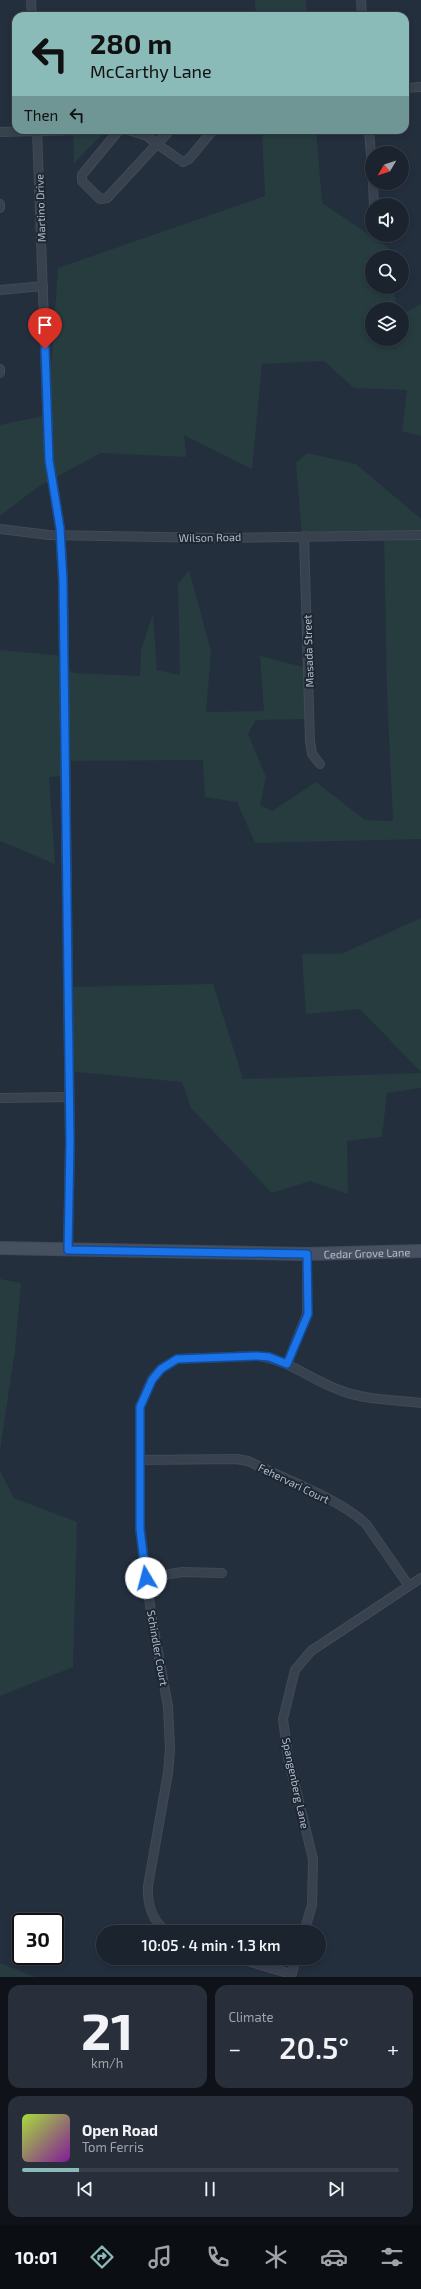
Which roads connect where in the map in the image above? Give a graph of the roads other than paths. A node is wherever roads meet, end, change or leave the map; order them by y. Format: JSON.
{"nodes":[{"id":1,"x":31,"y":0,"type":"edge"},
{"id":2,"x":361,"y":0,"type":"edge"},
{"id":3,"x":32,"y":12,"type":"edge"},
{"id":4,"x":362,"y":12,"type":"edge"},
{"id":5,"x":421,"y":87,"type":"edge"},
{"id":6,"x":409,"y":88,"type":"edge"},
{"id":7,"x":0,"y":132,"type":"edge"},
{"id":8,"x":12,"y":132,"type":"edge"},
{"id":9,"x":37,"y":134,"type":"edge"},
{"id":10,"x":116,"y":134,"type":"edge"},
{"id":11,"x":141,"y":134,"type":"edge"},
{"id":12,"x":166,"y":134,"type":"edge"},
{"id":13,"x":210,"y":134,"type":"edge"},
{"id":14,"x":370,"y":134,"type":"edge"},
{"id":15,"x":157,"y":144,"type":"junction"},
{"id":16,"x":371,"y":146,"type":"edge"},
{"id":17,"x":0,"y":204,"type":"edge"},
{"id":18,"x":0,"y":208,"type":"edge"},
{"id":19,"x":43,"y":286,"type":"junction"},
{"id":20,"x":0,"y":290,"type":"edge"},
{"id":21,"x":0,"y":369,"type":"edge"},
{"id":22,"x":0,"y":373,"type":"edge"},
{"id":23,"x":0,"y":529,"type":"edge"},
{"id":24,"x":421,"y":535,"type":"edge"},
{"id":25,"x":60,"y":536,"type":"junction"},
{"id":26,"x":304,"y":536,"type":"junction"},
{"id":27,"x":320,"y":764,"type":"dead end"},
{"id":28,"x":69,"y":1097,"type":"junction"},
{"id":29,"x":0,"y":1098,"type":"edge"},
{"id":30,"x":0,"y":1248,"type":"edge"},
{"id":31,"x":68,"y":1250,"type":"junction"},
{"id":32,"x":421,"y":1251,"type":"edge"},
{"id":33,"x":307,"y":1254,"type":"junction"},
{"id":34,"x":287,"y":1364,"type":"junction"},
{"id":35,"x":421,"y":1403,"type":"edge"},
{"id":36,"x":140,"y":1460,"type":"junction"},
{"id":37,"x":222,"y":1573,"type":"dead end"},
{"id":38,"x":146,"y":1578,"type":"junction"},
{"id":39,"x":421,"y":1578,"type":"edge"},
{"id":40,"x":408,"y":1586,"type":"junction"},
{"id":41,"x":159,"y":1925,"type":"edge"},
{"id":42,"x":306,"y":1925,"type":"edge"},
{"id":43,"x":259,"y":1965,"type":"edge"},
{"id":44,"x":294,"y":1965,"type":"edge"},
{"id":45,"x":291,"y":1975,"type":"edge"}],
"edges":[{"from":1,"to":3,"type":"street"},
{"from":2,"to":4,"type":"street"},
{"from":5,"to":6,"type":"street"},
{"from":7,"to":8,"type":"street"},
{"from":9,"to":19,"type":"street","name":"Martino Drive"},
{"from":10,"to":15,"type":"street"},
{"from":11,"to":15,"type":"street"},
{"from":12,"to":15,"type":"street"},
{"from":13,"to":15,"type":"street"},
{"from":14,"to":16,"type":"street"},
{"from":17,"to":18,"type":"street"},
{"from":19,"to":20,"type":"street"},
{"from":19,"to":25,"type":"street","name":"Martino Drive"},
{"from":21,"to":22,"type":"street"},
{"from":23,"to":25,"type":"street","name":"Wilson Road"},
{"from":24,"to":26,"type":"street","name":"Wilson Road"},
{"from":25,"to":26,"type":"street","name":"Wilson Road"},
{"from":25,"to":28,"type":"street","name":"Martino Drive"},
{"from":26,"to":27,"type":"street","name":"Masada Street"},
{"from":28,"to":29,"type":"street"},
{"from":28,"to":31,"type":"street","name":"Martino Drive"},
{"from":30,"to":31,"type":"main road","name":"Cedar Grove Lane"},
{"from":31,"to":33,"type":"main road","name":"Cedar Grove Lane"},
{"from":32,"to":33,"type":"main road","name":"Cedar Grove Lane"},
{"from":33,"to":34,"type":"street"},
{"from":34,"to":35,"type":"street","name":"Schindler Court"},
{"from":34,"to":36,"type":"street","name":"Schindler Court"},
{"from":36,"to":38,"type":"street","name":"Schindler Court"},
{"from":36,"to":40,"type":"street","name":"Fehervari Court"},
{"from":37,"to":38,"type":"street"},
{"from":38,"to":41,"type":"street","name":"Schindler Court"},
{"from":39,"to":40,"type":"street","name":"Spangenberg Lane"},
{"from":40,"to":42,"type":"street","name":"Spangenberg Lane"},
{"from":43,"to":45,"type":"street"},
{"from":44,"to":45,"type":"street"}]}
